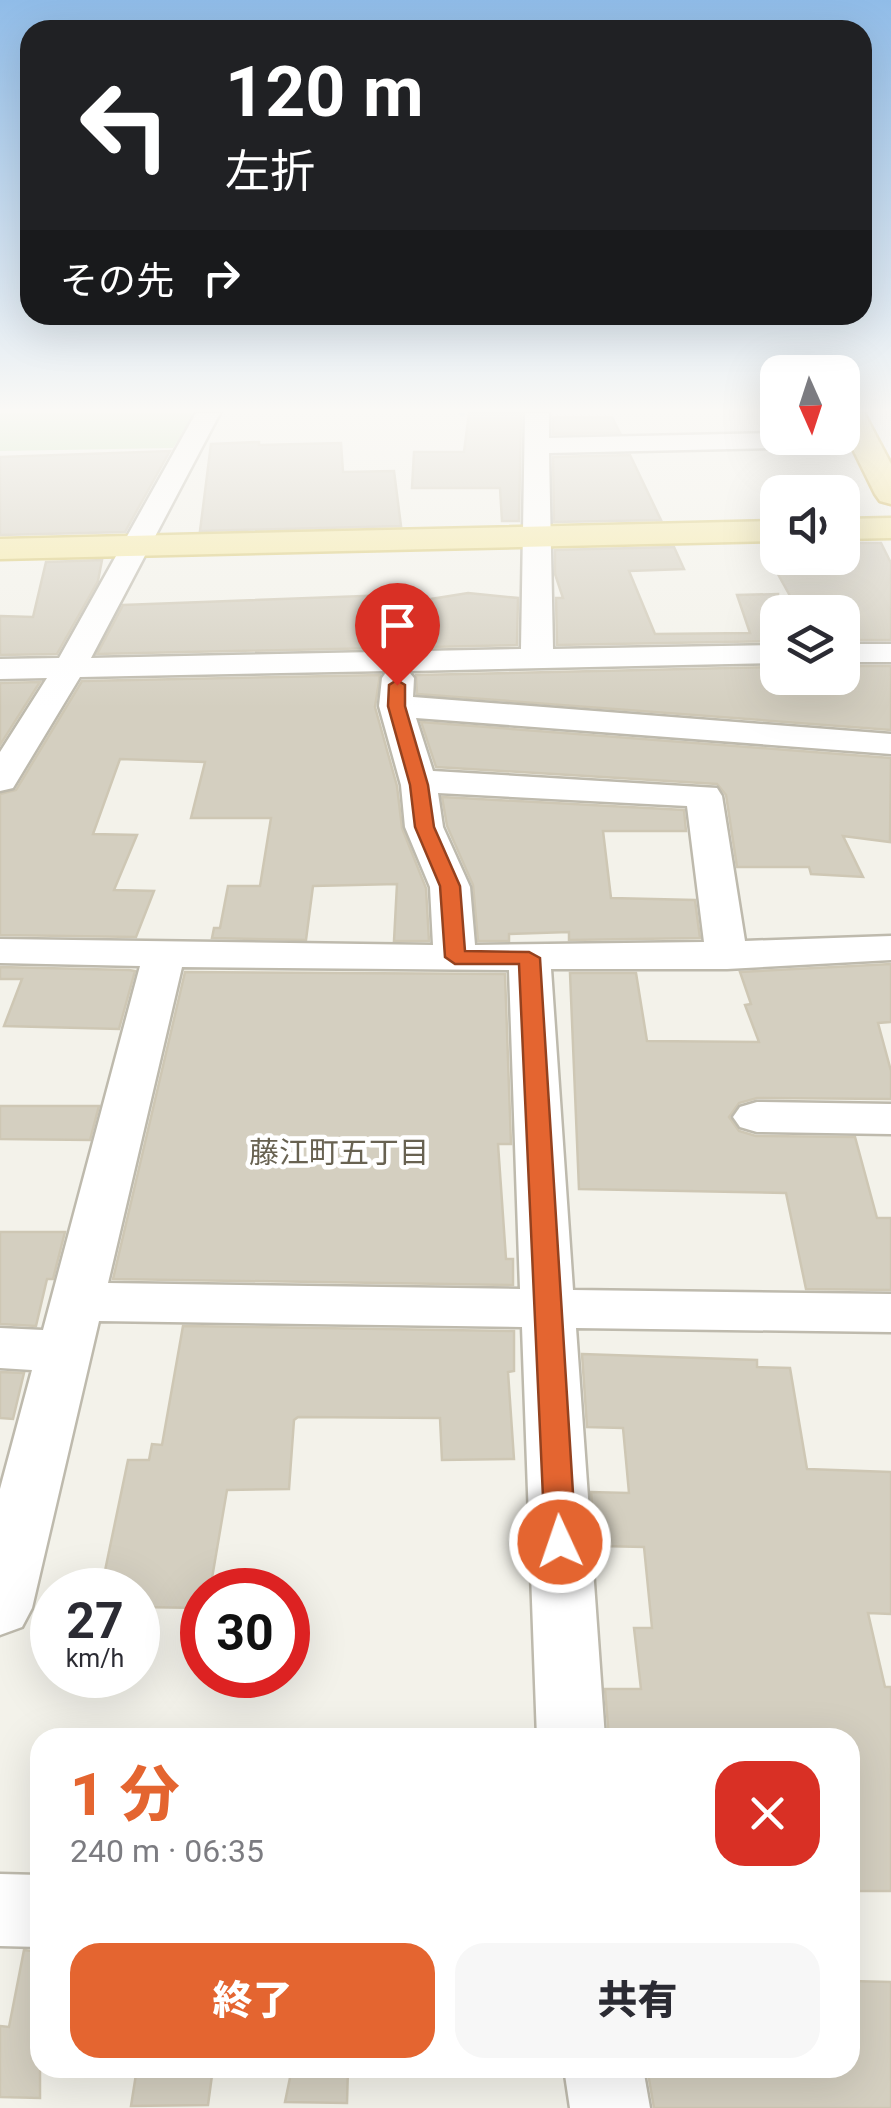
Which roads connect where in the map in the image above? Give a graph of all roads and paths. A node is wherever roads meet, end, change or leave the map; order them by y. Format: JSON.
{"nodes":[{"id":1,"x":155,"y":511,"type":"edge"},
{"id":2,"x":535,"y":511,"type":"edge"},
{"id":3,"x":891,"y":528,"type":"edge"},
{"id":4,"x":860,"y":529,"type":"edge"},
{"id":5,"x":760,"y":531,"type":"edge"},
{"id":6,"x":535,"y":537,"type":"junction"},
{"id":7,"x":137,"y":546,"type":"junction"},
{"id":8,"x":0,"y":549,"type":"edge"},
{"id":9,"x":860,"y":653,"type":"edge"},
{"id":10,"x":891,"y":653,"type":"edge"},
{"id":11,"x":760,"y":654,"type":"edge"},
{"id":12,"x":538,"y":658,"type":"junction"},
{"id":13,"x":398,"y":664,"type":"junction"},
{"id":14,"x":0,"y":669,"type":"edge"},
{"id":15,"x":69,"y":669,"type":"junction"},
{"id":16,"x":396,"y":706,"type":"junction"},
{"id":17,"x":891,"y":744,"type":"edge"},
{"id":18,"x":0,"y":780,"type":"edge"},
{"id":19,"x":418,"y":781,"type":"junction"},
{"id":20,"x":891,"y":948,"type":"edge"},
{"id":21,"x":0,"y":951,"type":"edge"},
{"id":22,"x":164,"y":955,"type":"junction"},
{"id":23,"x":727,"y":956,"type":"junction"},
{"id":24,"x":455,"y":957,"type":"junction"},
{"id":25,"x":529,"y":958,"type":"junction"},
{"id":26,"x":757,"y":1117,"type":"dead end"},
{"id":27,"x":891,"y":1118,"type":"edge"},
{"id":28,"x":547,"y":1308,"type":"junction"},
{"id":29,"x":891,"y":1313,"type":"edge"},
{"id":30,"x":70,"y":1326,"type":"junction"},
{"id":31,"x":0,"y":1348,"type":"edge"},
{"id":32,"x":0,"y":1608,"type":"edge"},
{"id":33,"x":570,"y":1728,"type":"edge"},
{"id":34,"x":0,"y":1910,"type":"edge"},
{"id":35,"x":30,"y":1911,"type":"edge"},
{"id":36,"x":606,"y":2078,"type":"edge"},
{"id":37,"x":610,"y":2108,"type":"edge"}],
"edges":[{"from":1,"to":7,"type":"street"},
{"from":2,"to":6,"type":"street"},
{"from":3,"to":4,"type":"main road"},
{"from":5,"to":6,"type":"main road"},
{"from":6,"to":7,"type":"main road"},
{"from":6,"to":12,"type":"street"},
{"from":7,"to":8,"type":"main road"},
{"from":7,"to":15,"type":"street"},
{"from":9,"to":10,"type":"street"},
{"from":11,"to":12,"type":"street"},
{"from":12,"to":13,"type":"street"},
{"from":13,"to":15,"type":"street"},
{"from":13,"to":16,"type":"street"},
{"from":14,"to":15,"type":"street"},
{"from":15,"to":18,"type":"street"},
{"from":16,"to":17,"type":"street"},
{"from":16,"to":19,"type":"street"},
{"from":19,"to":23,"type":"street"},
{"from":19,"to":24,"type":"street"},
{"from":20,"to":23,"type":"street"},
{"from":21,"to":22,"type":"street"},
{"from":22,"to":24,"type":"street"},
{"from":22,"to":30,"type":"street"},
{"from":23,"to":25,"type":"street"},
{"from":24,"to":25,"type":"street"},
{"from":25,"to":28,"type":"street"},
{"from":26,"to":27,"type":"street"},
{"from":28,"to":29,"type":"street"},
{"from":28,"to":30,"type":"street"},
{"from":28,"to":33,"type":"street"},
{"from":30,"to":31,"type":"street"},
{"from":30,"to":32,"type":"street"},
{"from":34,"to":35,"type":"street"},
{"from":36,"to":37,"type":"street"}]}
